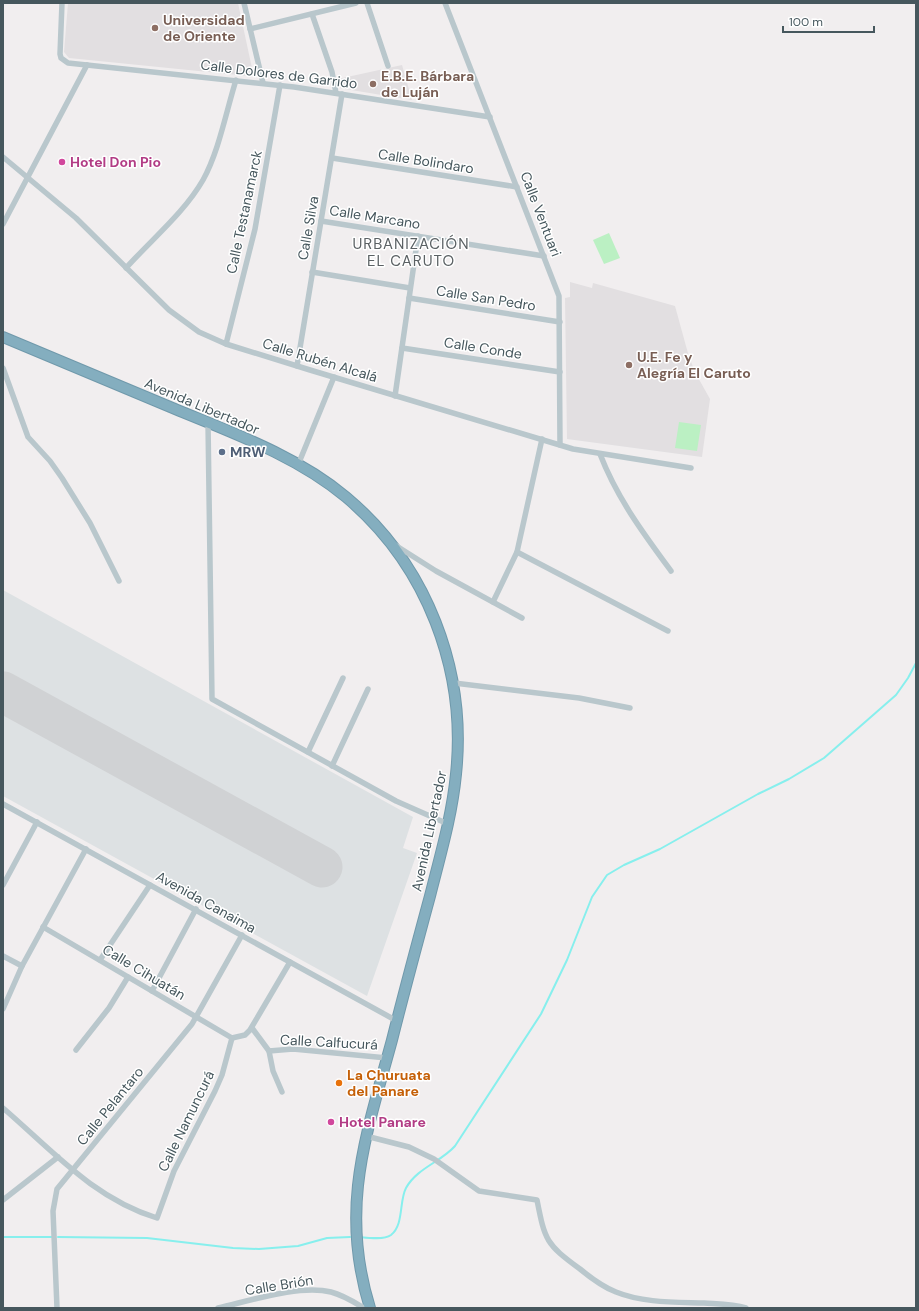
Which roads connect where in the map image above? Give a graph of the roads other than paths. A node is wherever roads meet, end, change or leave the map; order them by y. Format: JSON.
{"nodes":[{"id":1,"x":62,"y":3,"type":"edge"},
{"id":2,"x":244,"y":3,"type":"edge"},
{"id":3,"x":356,"y":3,"type":"edge"},
{"id":4,"x":367,"y":3,"type":"edge"},
{"id":5,"x":445,"y":3,"type":"edge"},
{"id":6,"x":345,"y":4,"type":"edge"},
{"id":7,"x":312,"y":14,"type":"junction"},
{"id":8,"x":250,"y":29,"type":"junction"},
{"id":9,"x":88,"y":65,"type":"junction"},
{"id":10,"x":388,"y":66,"type":"dead end"},
{"id":11,"x":236,"y":80,"type":"junction"},
{"id":12,"x":263,"y":83,"type":"junction"},
{"id":13,"x":280,"y":85,"type":"junction"},
{"id":14,"x":339,"y":93,"type":"junction"},
{"id":15,"x":490,"y":118,"type":"junction"},
{"id":16,"x":3,"y":157,"type":"edge"},
{"id":17,"x":332,"y":158,"type":"junction"},
{"id":18,"x":28,"y":177,"type":"junction"},
{"id":19,"x":517,"y":187,"type":"junction"},
{"id":20,"x":321,"y":221,"type":"junction"},
{"id":21,"x":3,"y":224,"type":"edge"},
{"id":22,"x":418,"y":236,"type":"junction"},
{"id":23,"x":544,"y":256,"type":"junction"},
{"id":24,"x":126,"y":268,"type":"junction"},
{"id":25,"x":312,"y":272,"type":"junction"},
{"id":26,"x":410,"y":288,"type":"junction"},
{"id":27,"x":409,"y":298,"type":"junction"},
{"id":28,"x":560,"y":322,"type":"junction"},
{"id":29,"x":3,"y":336,"type":"edge"},
{"id":30,"x":226,"y":344,"type":"junction"},
{"id":31,"x":402,"y":348,"type":"junction"},
{"id":32,"x":296,"y":366,"type":"junction"},
{"id":33,"x":3,"y":368,"type":"edge"},
{"id":34,"x":560,"y":372,"type":"junction"},
{"id":35,"x":334,"y":377,"type":"junction"},
{"id":36,"x":395,"y":396,"type":"junction"},
{"id":37,"x":208,"y":423,"type":"junction"},
{"id":38,"x":542,"y":439,"type":"junction"},
{"id":39,"x":560,"y":445,"type":"junction"},
{"id":40,"x":600,"y":454,"type":"junction"},
{"id":41,"x":298,"y":466,"type":"junction"},
{"id":42,"x":691,"y":468,"type":"dead end"},
{"id":43,"x":388,"y":541,"type":"junction"},
{"id":44,"x":517,"y":552,"type":"junction"},
{"id":45,"x":671,"y":571,"type":"dead end"},
{"id":46,"x":119,"y":582,"type":"dead end"},
{"id":47,"x":493,"y":602,"type":"junction"},
{"id":48,"x":522,"y":618,"type":"dead end"},
{"id":49,"x":668,"y":631,"type":"dead end"},
{"id":50,"x":343,"y":678,"type":"dead end"},
{"id":51,"x":454,"y":683,"type":"junction"},
{"id":52,"x":368,"y":689,"type":"dead end"},
{"id":53,"x":630,"y":708,"type":"dead end"},
{"id":54,"x":308,"y":752,"type":"junction"},
{"id":55,"x":332,"y":766,"type":"junction"},
{"id":56,"x":3,"y":804,"type":"edge"},
{"id":57,"x":37,"y":822,"type":"junction"},
{"id":58,"x":448,"y":824,"type":"junction"},
{"id":59,"x":86,"y":849,"type":"junction"},
{"id":60,"x":3,"y":885,"type":"edge"},
{"id":61,"x":150,"y":885,"type":"junction"},
{"id":62,"x":196,"y":909,"type":"junction"},
{"id":63,"x":43,"y":927,"type":"junction"},
{"id":64,"x":242,"y":935,"type":"junction"},
{"id":65,"x":3,"y":956,"type":"edge"},
{"id":66,"x":100,"y":960,"type":"junction"},
{"id":67,"x":290,"y":962,"type":"junction"},
{"id":68,"x":22,"y":966,"type":"junction"},
{"id":69,"x":128,"y":977,"type":"junction"},
{"id":70,"x":152,"y":991,"type":"junction"},
{"id":71,"x":3,"y":1009,"type":"edge"},
{"id":72,"x":196,"y":1017,"type":"junction"},
{"id":73,"x":397,"y":1021,"type":"junction"},
{"id":74,"x":252,"y":1028,"type":"junction"},
{"id":75,"x":232,"y":1038,"type":"junction"},
{"id":76,"x":76,"y":1050,"type":"dead end"},
{"id":77,"x":269,"y":1051,"type":"junction"},
{"id":78,"x":387,"y":1058,"type":"junction"},
{"id":79,"x":282,"y":1092,"type":"dead end"},
{"id":80,"x":3,"y":1108,"type":"edge"},
{"id":81,"x":366,"y":1136,"type":"junction"},
{"id":82,"x":58,"y":1157,"type":"junction"},
{"id":83,"x":73,"y":1171,"type":"junction"},
{"id":84,"x":3,"y":1200,"type":"edge"},
{"id":85,"x":57,"y":1308,"type":"edge"},
{"id":86,"x":218,"y":1308,"type":"edge"},
{"id":87,"x":364,"y":1308,"type":"edge"},
{"id":88,"x":370,"y":1308,"type":"edge"},
{"id":89,"x":746,"y":1308,"type":"edge"}],
"edges":[{"from":1,"to":9,"type":"street","name":"Calle Dolores de Garrido"},
{"from":2,"to":8,"type":"street"},
{"from":3,"to":6,"type":"street"},
{"from":4,"to":10,"type":"street"},
{"from":5,"to":15,"type":"street","name":"Calle Ventuari"},
{"from":6,"to":7,"type":"street"},
{"from":7,"to":8,"type":"street"},
{"from":7,"to":14,"type":"street","name":"Calle Silva"},
{"from":8,"to":12,"type":"street"},
{"from":9,"to":11,"type":"street","name":"Calle Dolores de Garrido"},
{"from":9,"to":18,"type":"street"},
{"from":11,"to":12,"type":"street","name":"Calle Dolores de Garrido"},
{"from":11,"to":24,"type":"street"},
{"from":12,"to":13,"type":"street","name":"Calle Dolores de Garrido"},
{"from":13,"to":14,"type":"street","name":"Calle Dolores de Garrido"},
{"from":13,"to":30,"type":"street","name":"Calle Testanamarck"},
{"from":14,"to":15,"type":"street","name":"Calle Dolores de Garrido"},
{"from":14,"to":17,"type":"street","name":"Calle Silva"},
{"from":15,"to":19,"type":"street","name":"Calle Ventuari"},
{"from":16,"to":18,"type":"street","name":"Calle Rubén Alcalá"},
{"from":17,"to":19,"type":"street","name":"Calle Bolindaro"},
{"from":17,"to":20,"type":"street","name":"Calle Silva"},
{"from":18,"to":21,"type":"street"},
{"from":18,"to":24,"type":"street","name":"Calle Rubén Alcalá"},
{"from":19,"to":23,"type":"street","name":"Calle Ventuari"},
{"from":20,"to":22,"type":"street","name":"Calle Marcano"},
{"from":20,"to":25,"type":"street","name":"Calle Silva"},
{"from":22,"to":23,"type":"street","name":"Calle Marcano"},
{"from":22,"to":26,"type":"street"},
{"from":23,"to":28,"type":"street","name":"Calle Ventuari"},
{"from":24,"to":30,"type":"street","name":"Calle Rubén Alcalá"},
{"from":25,"to":26,"type":"street"},
{"from":25,"to":32,"type":"street","name":"Calle Silva"},
{"from":26,"to":27,"type":"street"},
{"from":27,"to":28,"type":"street","name":"Calle San Pedro"},
{"from":27,"to":31,"type":"street"},
{"from":28,"to":34,"type":"street","name":"Calle Ventuari"},
{"from":29,"to":37,"type":"highway","name":"Avenida Libertador"},
{"from":30,"to":32,"type":"street","name":"Calle Rubén Alcalá"},
{"from":31,"to":34,"type":"street","name":"Calle Conde"},
{"from":31,"to":36,"type":"street"},
{"from":32,"to":35,"type":"street","name":"Calle Rubén Alcalá"},
{"from":33,"to":46,"type":"street"},
{"from":34,"to":39,"type":"street","name":"Calle Ventuari"},
{"from":35,"to":36,"type":"street","name":"Calle Rubén Alcalá"},
{"from":35,"to":41,"type":"street"},
{"from":36,"to":38,"type":"street","name":"Calle Rubén Alcalá"},
{"from":37,"to":41,"type":"highway","name":"Avenida Libertador"},
{"from":37,"to":54,"type":"street"},
{"from":38,"to":39,"type":"street","name":"Calle Rubén Alcalá"},
{"from":38,"to":44,"type":"street"},
{"from":39,"to":40,"type":"street","name":"Calle Rubén Alcalá"},
{"from":40,"to":42,"type":"street","name":"Calle Rubén Alcalá"},
{"from":40,"to":45,"type":"street"},
{"from":41,"to":43,"type":"highway","name":"Avenida Libertador"},
{"from":43,"to":47,"type":"street"},
{"from":43,"to":51,"type":"highway","name":"Avenida Libertador"},
{"from":44,"to":47,"type":"street"},
{"from":44,"to":49,"type":"street"},
{"from":47,"to":48,"type":"street"},
{"from":50,"to":54,"type":"street"},
{"from":51,"to":53,"type":"street"},
{"from":51,"to":58,"type":"highway","name":"Avenida Libertador"},
{"from":52,"to":55,"type":"street"},
{"from":54,"to":55,"type":"street"},
{"from":55,"to":58,"type":"street"},
{"from":56,"to":57,"type":"street","name":"Avenida Canaima"},
{"from":57,"to":59,"type":"street","name":"Avenida Canaima"},
{"from":57,"to":60,"type":"street"},
{"from":58,"to":73,"type":"highway","name":"Avenida Libertador"},
{"from":59,"to":61,"type":"street","name":"Avenida Canaima"},
{"from":59,"to":63,"type":"street"},
{"from":61,"to":62,"type":"street","name":"Avenida Canaima"},
{"from":61,"to":66,"type":"street"},
{"from":62,"to":64,"type":"street","name":"Avenida Canaima"},
{"from":62,"to":70,"type":"street"},
{"from":63,"to":66,"type":"street","name":"Calle Cihuatán"},
{"from":63,"to":68,"type":"street"},
{"from":64,"to":67,"type":"street","name":"Avenida Canaima"},
{"from":64,"to":72,"type":"street","name":"Calle Pelantaro"},
{"from":65,"to":68,"type":"street"},
{"from":66,"to":69,"type":"street","name":"Calle Cihuatán"},
{"from":67,"to":73,"type":"street","name":"Avenida Canaima"},
{"from":67,"to":74,"type":"street"},
{"from":68,"to":71,"type":"street"},
{"from":69,"to":70,"type":"street","name":"Calle Cihuatán"},
{"from":69,"to":76,"type":"street"},
{"from":70,"to":72,"type":"street","name":"Calle Cihuatán"},
{"from":72,"to":75,"type":"street","name":"Calle Cihuatán"},
{"from":72,"to":83,"type":"street","name":"Calle Pelantaro"},
{"from":73,"to":78,"type":"highway","name":"Avenida Libertador"},
{"from":74,"to":75,"type":"street"},
{"from":74,"to":77,"type":"street"},
{"from":75,"to":83,"type":"street","name":"Calle Namuncurá"},
{"from":77,"to":78,"type":"street","name":"Calle Calfucurá"},
{"from":77,"to":79,"type":"street"},
{"from":78,"to":81,"type":"highway","name":"Avenida Libertador"},
{"from":80,"to":82,"type":"street"},
{"from":81,"to":88,"type":"highway","name":"Avenida Libertador"},
{"from":81,"to":89,"type":"street"},
{"from":82,"to":83,"type":"street"},
{"from":82,"to":84,"type":"street"},
{"from":83,"to":85,"type":"street","name":"Calle Pelantaro"},
{"from":86,"to":87,"type":"street","name":"Calle Brión"}]}
